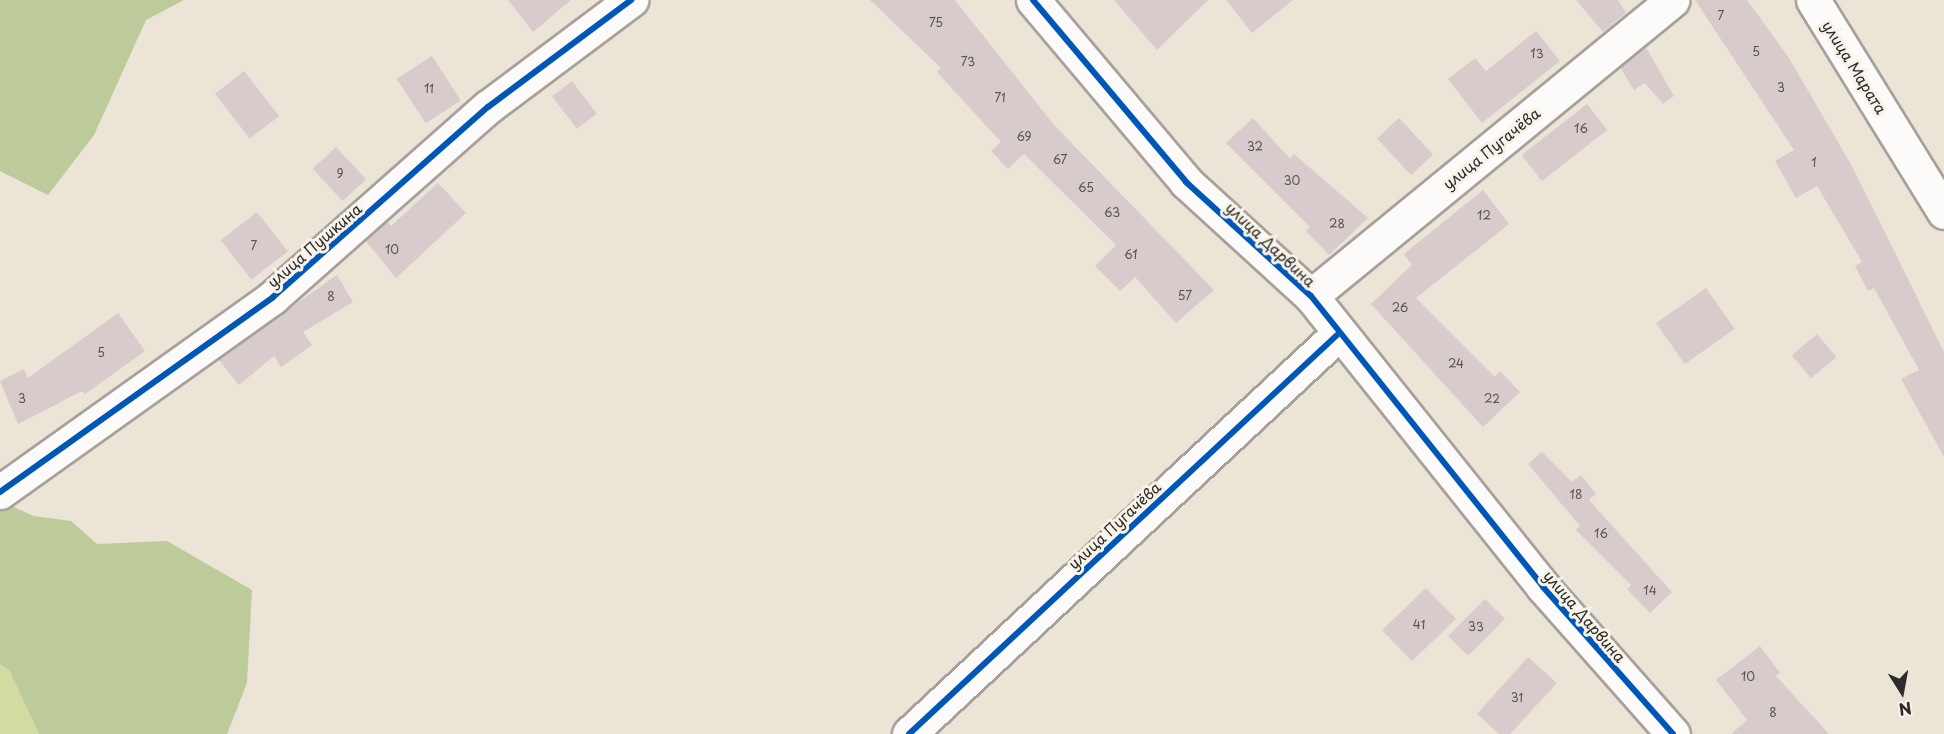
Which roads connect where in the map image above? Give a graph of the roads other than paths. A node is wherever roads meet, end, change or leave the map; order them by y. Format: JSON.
{"nodes":[{"id":1,"x":631,"y":0,"type":"edge"},
{"id":2,"x":1033,"y":0,"type":"edge"},
{"id":3,"x":1672,"y":0,"type":"edge"},
{"id":4,"x":1813,"y":0,"type":"edge"},
{"id":5,"x":1944,"y":212,"type":"edge"},
{"id":6,"x":1311,"y":296,"type":"junction"},
{"id":7,"x":1337,"y":335,"type":"junction"},
{"id":8,"x":0,"y":492,"type":"edge"},
{"id":9,"x":1671,"y":733,"type":"edge"},
{"id":10,"x":909,"y":734,"type":"edge"}],
"edges":[{"from":1,"to":8,"type":"street","name":"улица Пушкина"},
{"from":2,"to":6,"type":"street","name":"улица Дарвина"},
{"from":3,"to":6,"type":"street","name":"улица Пугачёва"},
{"from":4,"to":5,"type":"street","name":"улица Марата"},
{"from":6,"to":7,"type":"street","name":"улица Дарвина"},
{"from":7,"to":9,"type":"street","name":"улица Дарвина"},
{"from":7,"to":10,"type":"street","name":"улица Пугачёва"}]}
